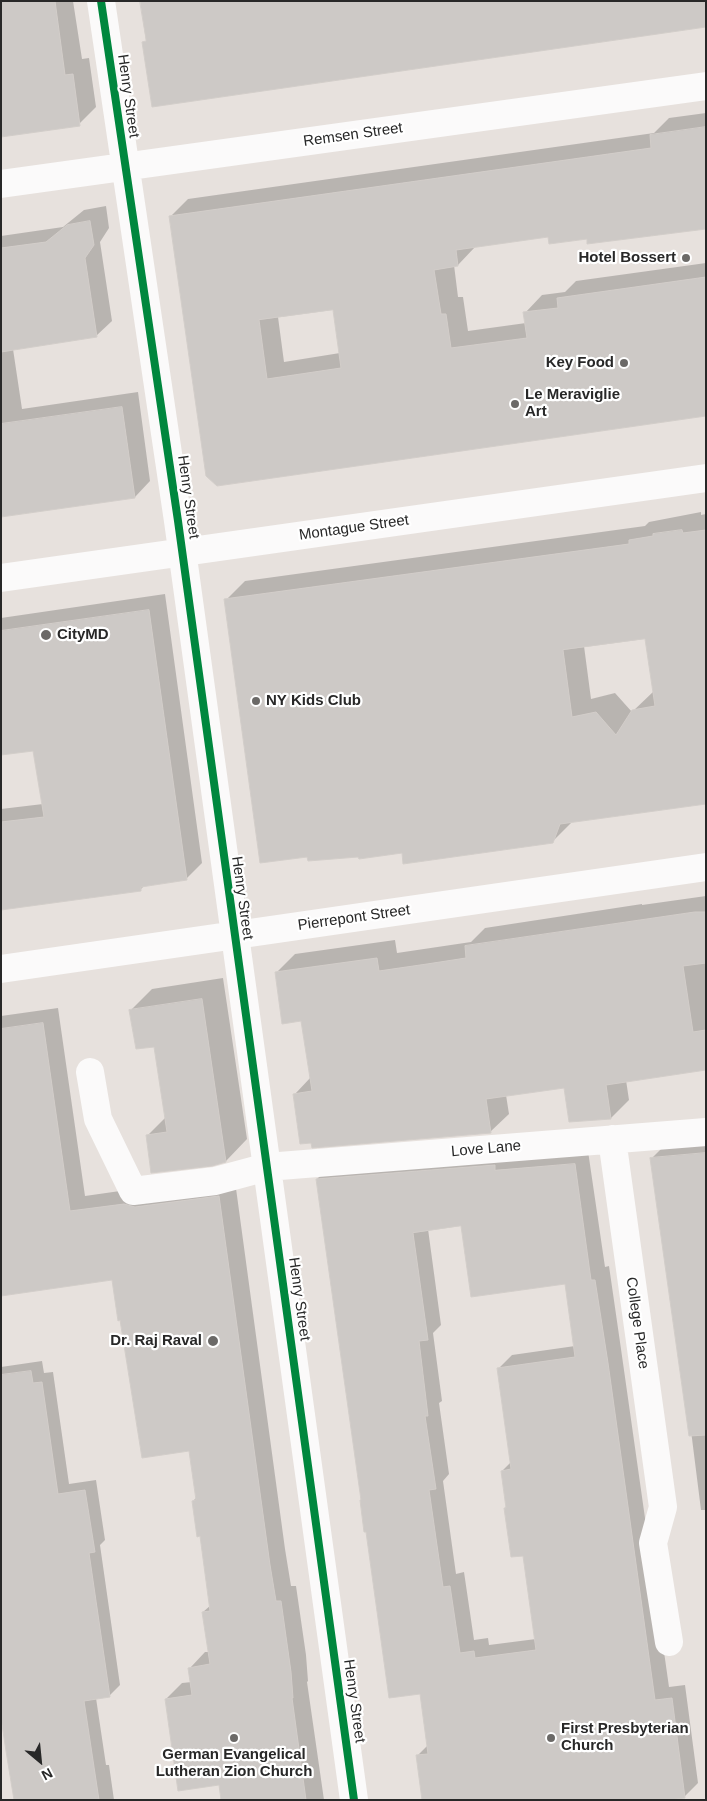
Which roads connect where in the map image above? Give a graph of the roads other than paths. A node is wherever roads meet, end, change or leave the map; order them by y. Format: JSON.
{"nodes":[{"id":1,"x":101,"y":1,"type":"edge"},
{"id":2,"x":706,"y":86,"type":"edge"},
{"id":3,"x":125,"y":166,"type":"junction"},
{"id":4,"x":1,"y":184,"type":"edge"},
{"id":5,"x":706,"y":478,"type":"edge"},
{"id":6,"x":182,"y":553,"type":"junction"},
{"id":7,"x":1,"y":578,"type":"edge"},
{"id":8,"x":706,"y":867,"type":"edge"},
{"id":9,"x":233,"y":935,"type":"junction"},
{"id":10,"x":1,"y":968,"type":"edge"},
{"id":11,"x":90,"y":1072,"type":"dead end"},
{"id":12,"x":706,"y":1132,"type":"edge"},
{"id":13,"x":612,"y":1139,"type":"junction"},
{"id":14,"x":267,"y":1167,"type":"junction"},
{"id":15,"x":669,"y":1642,"type":"dead end"},
{"id":16,"x":354,"y":1800,"type":"edge"}],
"edges":[{"from":1,"to":3,"type":"street","name":"Henry Street"},
{"from":2,"to":3,"type":"street","name":"Remsen Street"},
{"from":3,"to":4,"type":"street","name":"Remsen Street"},
{"from":3,"to":6,"type":"street","name":"Henry Street"},
{"from":5,"to":6,"type":"street","name":"Montague Street"},
{"from":6,"to":7,"type":"street","name":"Montague Street"},
{"from":6,"to":9,"type":"street","name":"Henry Street"},
{"from":8,"to":9,"type":"street","name":"Pierrepont Street"},
{"from":9,"to":10,"type":"street","name":"Pierrepont Street"},
{"from":9,"to":14,"type":"street","name":"Henry Street"},
{"from":11,"to":14,"type":"street","name":"Love Lane"},
{"from":12,"to":13,"type":"street","name":"Love Lane"},
{"from":13,"to":14,"type":"street","name":"Love Lane"},
{"from":13,"to":15,"type":"street","name":"College Place"},
{"from":14,"to":16,"type":"street","name":"Henry Street"}]}
